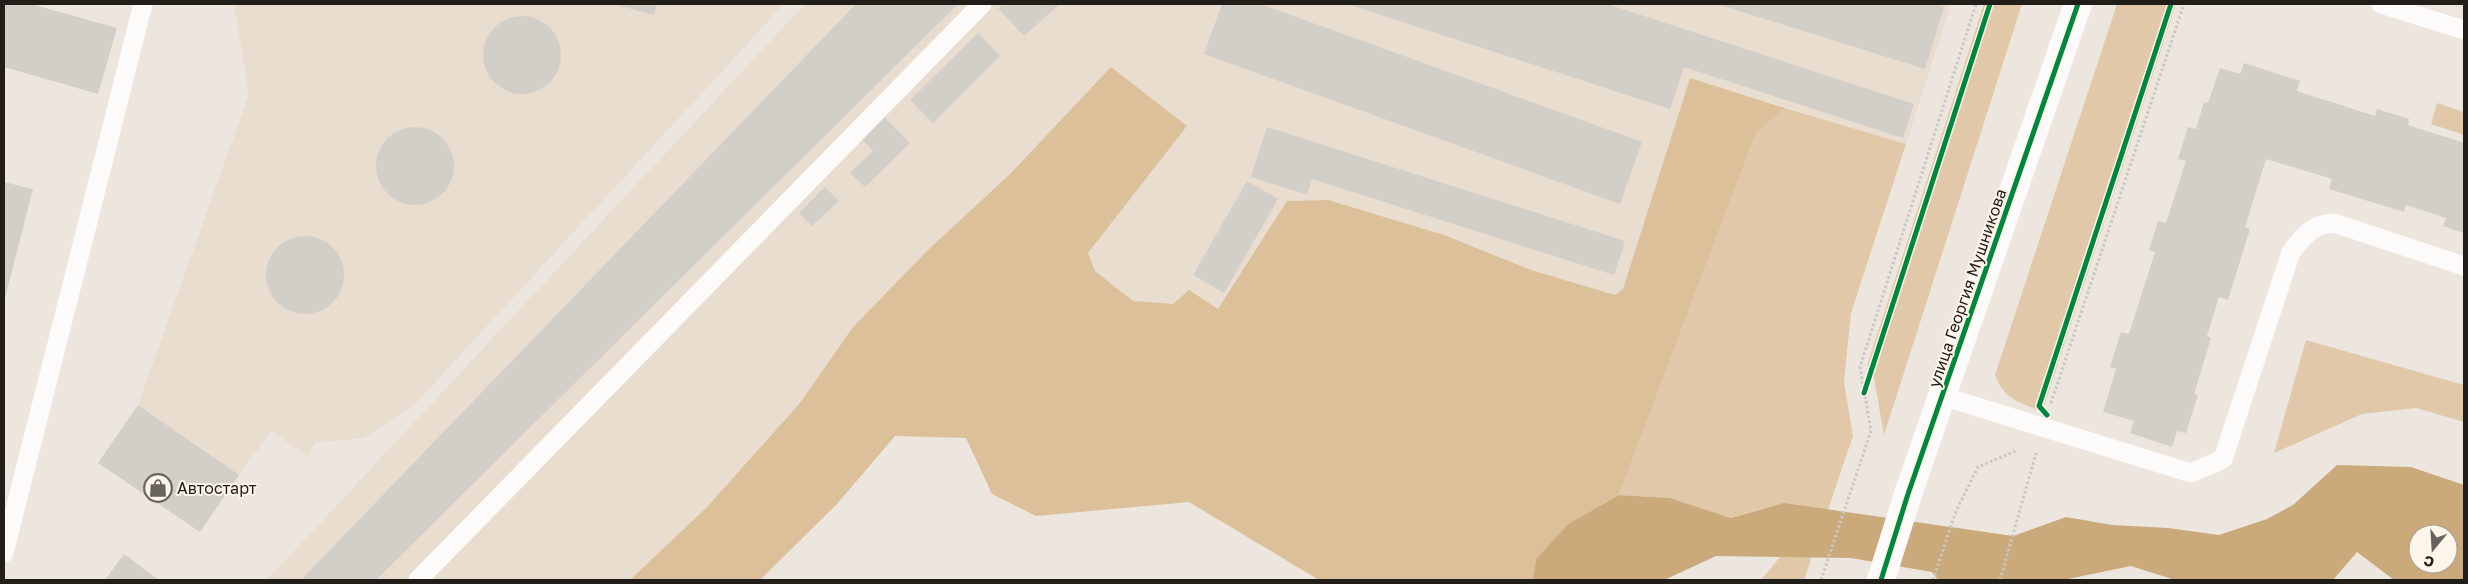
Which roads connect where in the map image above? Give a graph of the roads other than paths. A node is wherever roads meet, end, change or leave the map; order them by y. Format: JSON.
{"nodes":[{"id":1,"x":143,"y":4,"type":"edge"},
{"id":2,"x":982,"y":4,"type":"edge"},
{"id":3,"x":2078,"y":4,"type":"edge"},
{"id":4,"x":2381,"y":4,"type":"edge"},
{"id":5,"x":2464,"y":30,"type":"edge"},
{"id":6,"x":2464,"y":266,"type":"edge"},
{"id":7,"x":1942,"y":396,"type":"junction"},
{"id":8,"x":4,"y":552,"type":"edge"},
{"id":9,"x":418,"y":580,"type":"edge"},
{"id":10,"x":1881,"y":580,"type":"edge"}],
"edges":[{"from":1,"to":8,"type":"lane"},
{"from":2,"to":9,"type":"lane"},
{"from":3,"to":7,"type":"street","name":"улица Георгия Мушникова"},
{"from":4,"to":5,"type":"lane"},
{"from":6,"to":7,"type":"lane"},
{"from":7,"to":10,"type":"street","name":"улица Георгия Мушникова"}]}
